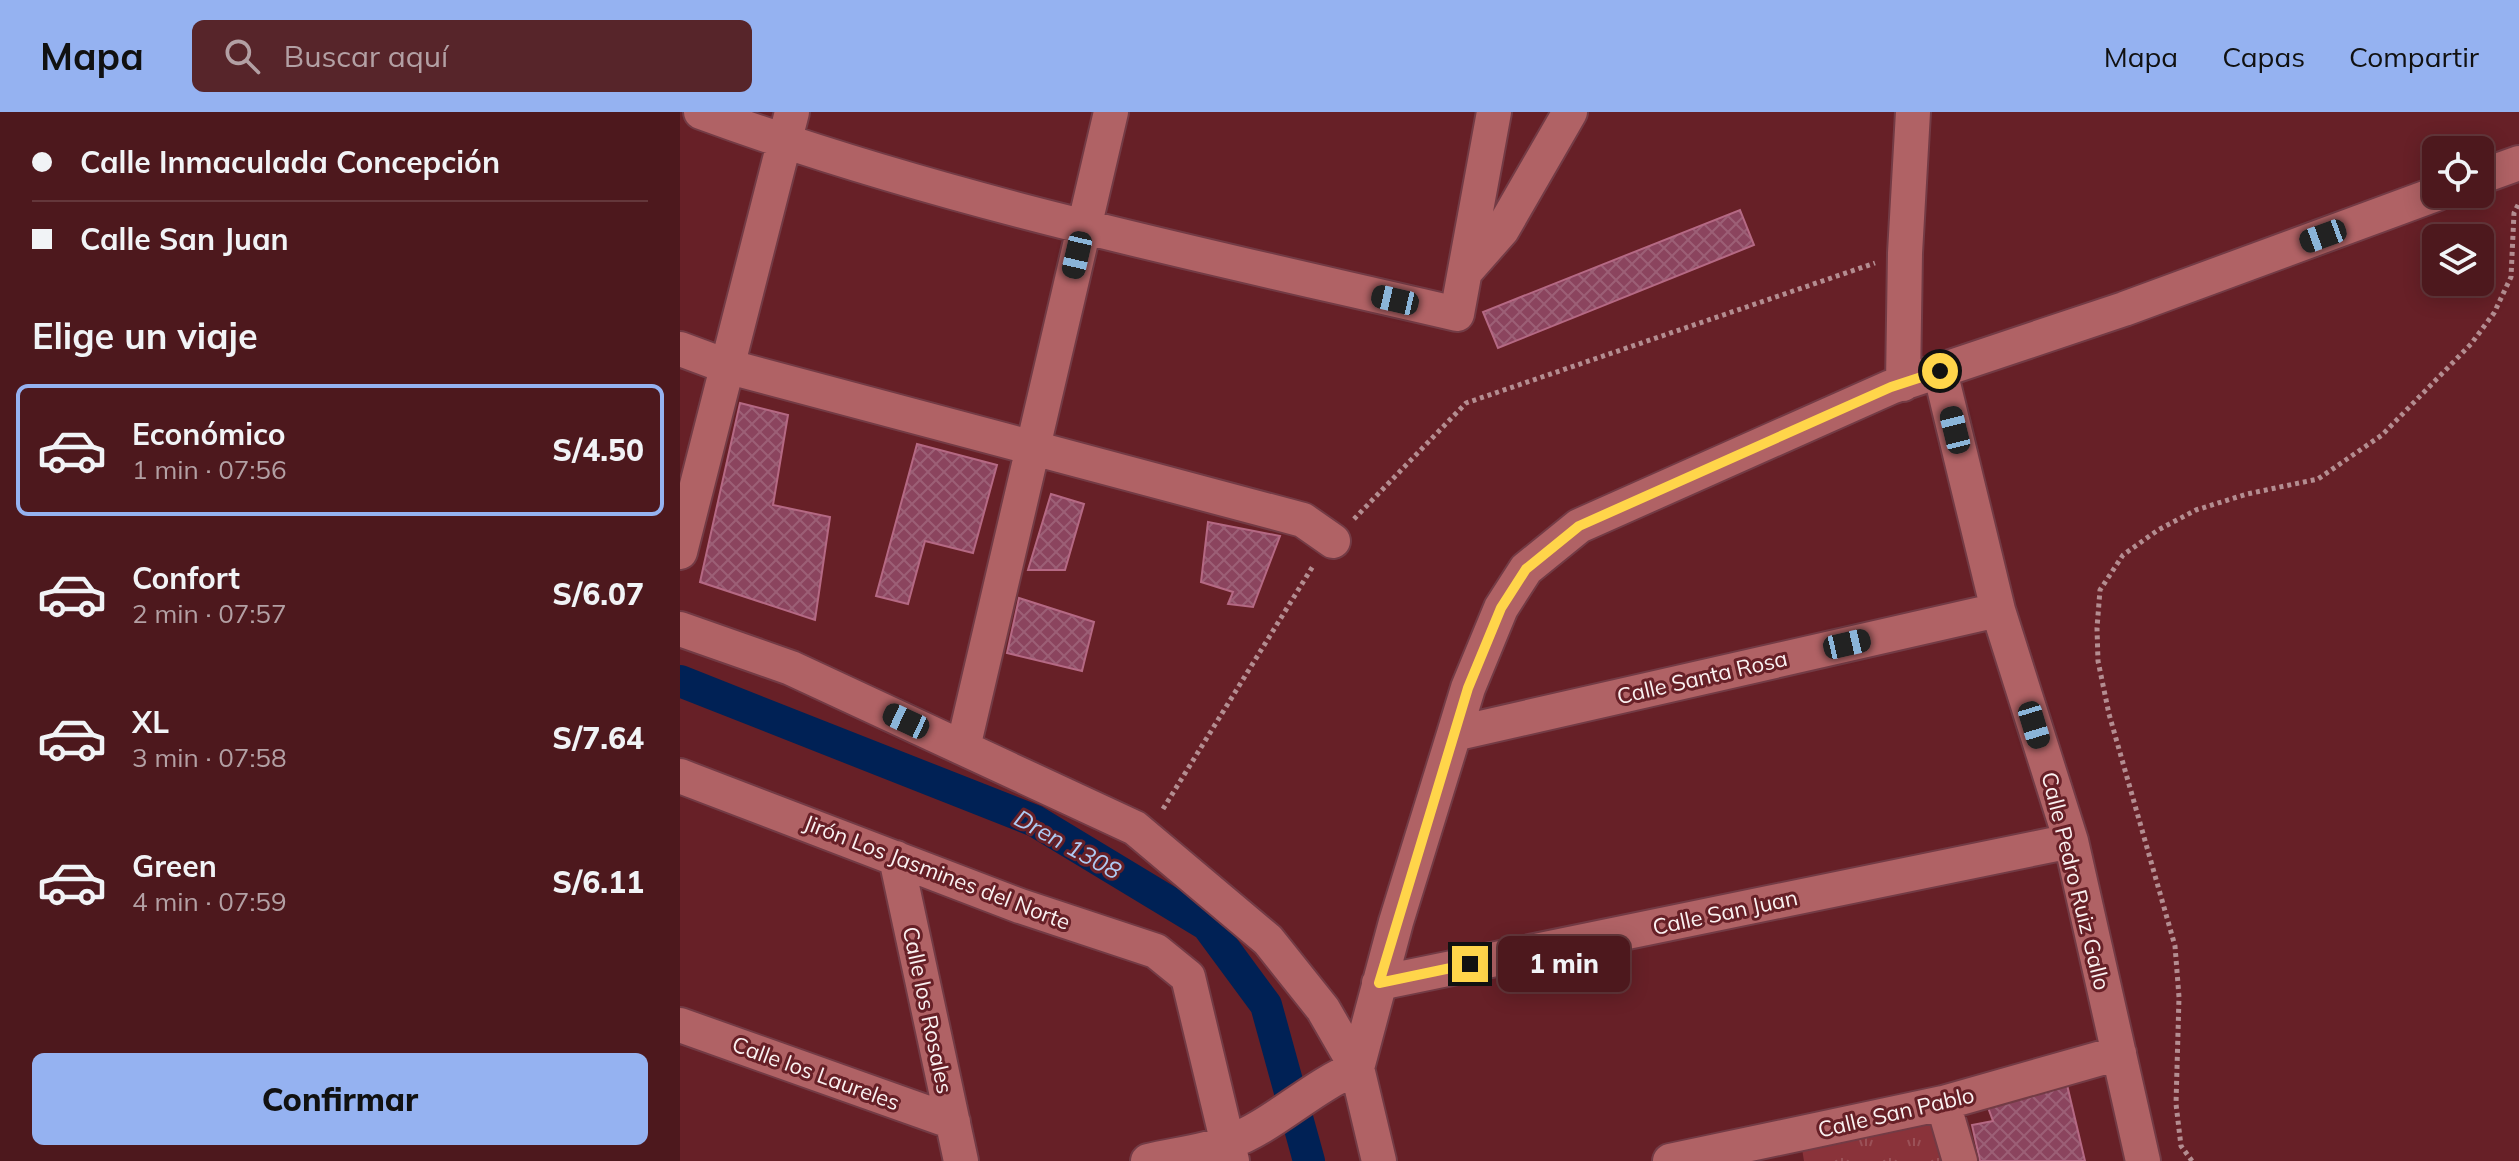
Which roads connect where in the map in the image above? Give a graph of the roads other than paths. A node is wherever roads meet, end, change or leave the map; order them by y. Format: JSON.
{"nodes":[{"id":1,"x":701,"y":112,"type":"edge"},
{"id":2,"x":1111,"y":112,"type":"edge"},
{"id":3,"x":1494,"y":112,"type":"edge"},
{"id":4,"x":1570,"y":112,"type":"edge"},
{"id":5,"x":1913,"y":112,"type":"edge"},
{"id":6,"x":788,"y":127,"type":"edge"},
{"id":7,"x":2519,"y":163,"type":"edge"},
{"id":8,"x":2494,"y":172,"type":"edge"},
{"id":9,"x":2422,"y":199,"type":"edge"},
{"id":10,"x":1084,"y":228,"type":"junction"},
{"id":11,"x":1465,"y":272,"type":"junction"},
{"id":12,"x":680,"y":349,"type":"edge"},
{"id":13,"x":726,"y":366,"type":"junction"},
{"id":14,"x":1940,"y":371,"type":"junction"},
{"id":15,"x":1903,"y":384,"type":"junction"},
{"id":16,"x":1033,"y":446,"type":"junction"},
{"id":17,"x":1333,"y":541,"type":"road end"},
{"id":18,"x":680,"y":552,"type":"edge"},
{"id":19,"x":1998,"y":610,"type":"junction"},
{"id":20,"x":680,"y":629,"type":"edge"},
{"id":21,"x":1454,"y":734,"type":"junction"},
{"id":22,"x":963,"y":748,"type":"junction"},
{"id":23,"x":680,"y":776,"type":"edge"},
{"id":24,"x":2071,"y":841,"type":"junction"},
{"id":25,"x":896,"y":858,"type":"junction"},
{"id":26,"x":1379,"y":983,"type":"junction"},
{"id":27,"x":680,"y":1025,"type":"edge"},
{"id":28,"x":2119,"y":1053,"type":"junction"},
{"id":29,"x":1357,"y":1068,"type":"junction"},
{"id":30,"x":1943,"y":1103,"type":"junction"},
{"id":31,"x":953,"y":1122,"type":"junction"},
{"id":32,"x":1230,"y":1152,"type":"edge"},
{"id":33,"x":961,"y":1161,"type":"edge"},
{"id":34,"x":1148,"y":1161,"type":"edge"},
{"id":35,"x":1379,"y":1161,"type":"edge"},
{"id":36,"x":1670,"y":1161,"type":"edge"},
{"id":37,"x":1960,"y":1161,"type":"edge"},
{"id":38,"x":2143,"y":1161,"type":"edge"}],
"edges":[{"from":1,"to":6,"type":"street"},
{"from":2,"to":10,"type":"street"},
{"from":3,"to":11,"type":"street"},
{"from":4,"to":11,"type":"street"},
{"from":5,"to":15,"type":"street"},
{"from":6,"to":10,"type":"street"},
{"from":6,"to":13,"type":"street"},
{"from":7,"to":8,"type":"street"},
{"from":9,"to":14,"type":"street"},
{"from":10,"to":11,"type":"street"},
{"from":10,"to":16,"type":"street"},
{"from":12,"to":13,"type":"street"},
{"from":13,"to":16,"type":"street"},
{"from":13,"to":18,"type":"street"},
{"from":14,"to":15,"type":"street"},
{"from":14,"to":19,"type":"street","name":"Calle Pedro Ruiz Gallo"},
{"from":15,"to":21,"type":"street"},
{"from":16,"to":17,"type":"street"},
{"from":16,"to":22,"type":"street"},
{"from":19,"to":21,"type":"street","name":"Calle Santa Rosa"},
{"from":19,"to":24,"type":"street","name":"Calle Pedro Ruiz Gallo"},
{"from":20,"to":22,"type":"street"},
{"from":21,"to":26,"type":"street"},
{"from":22,"to":29,"type":"street"},
{"from":23,"to":25,"type":"street","name":"Jirón Los Jasmines del Norte"},
{"from":24,"to":26,"type":"street","name":"Calle San Juan"},
{"from":24,"to":28,"type":"street","name":"Calle Pedro Ruiz Gallo"},
{"from":25,"to":31,"type":"street","name":"Calle los Rosales"},
{"from":25,"to":32,"type":"street","name":"Jirón Los Jasmines del Norte"},
{"from":26,"to":29,"type":"street"},
{"from":27,"to":31,"type":"street","name":"Calle los Laureles"},
{"from":28,"to":30,"type":"street","name":"Calle San Pablo"},
{"from":28,"to":38,"type":"street","name":"Calle Pedro Ruiz Gallo"},
{"from":29,"to":32,"type":"street"},
{"from":29,"to":35,"type":"street"},
{"from":30,"to":36,"type":"street","name":"Calle San Pablo"},
{"from":30,"to":37,"type":"street"},
{"from":31,"to":33,"type":"street","name":"Calle los Rosales"},
{"from":32,"to":34,"type":"street"}]}
